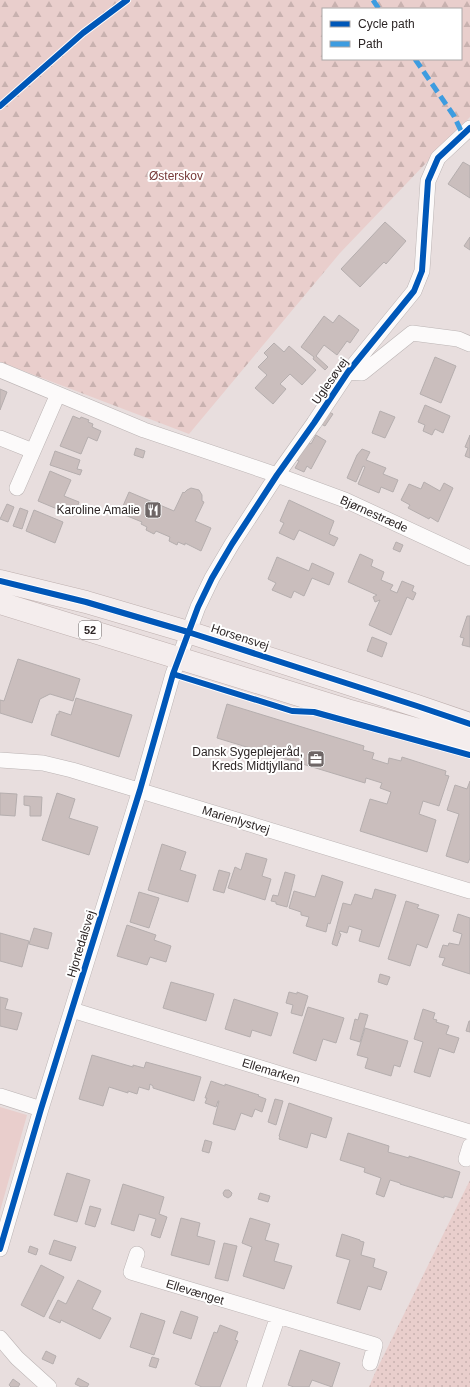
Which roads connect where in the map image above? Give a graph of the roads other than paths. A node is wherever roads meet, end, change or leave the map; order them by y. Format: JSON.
{"nodes":[{"id":1,"x":470,"y":128,"type":"edge"},
{"id":2,"x":470,"y":344,"type":"edge"},
{"id":3,"x":0,"y":370,"type":"edge"},
{"id":4,"x":348,"y":372,"type":"junction"},
{"id":5,"x":58,"y":394,"type":"junction"},
{"id":6,"x":0,"y":438,"type":"edge"},
{"id":7,"x":33,"y":451,"type":"junction"},
{"id":8,"x":277,"y":475,"type":"junction"},
{"id":9,"x":16,"y":488,"type":"dead end"},
{"id":10,"x":470,"y":558,"type":"edge"},
{"id":11,"x":0,"y":581,"type":"edge"},
{"id":12,"x":0,"y":603,"type":"edge"},
{"id":13,"x":184,"y":645,"type":"junction"},
{"id":14,"x":470,"y":724,"type":"edge"},
{"id":15,"x":470,"y":744,"type":"edge"},
{"id":16,"x":0,"y":760,"type":"edge"},
{"id":17,"x":140,"y":790,"type":"junction"},
{"id":18,"x":470,"y":891,"type":"edge"},
{"id":19,"x":72,"y":1010,"type":"junction"},
{"id":20,"x":0,"y":1096,"type":"edge"},
{"id":21,"x":41,"y":1109,"type":"junction"},
{"id":22,"x":470,"y":1132,"type":"edge"},
{"id":23,"x":0,"y":1249,"type":"edge"},
{"id":24,"x":137,"y":1254,"type":"dead end"},
{"id":25,"x":278,"y":1316,"type":"junction"},
{"id":26,"x":0,"y":1338,"type":"edge"},
{"id":27,"x":370,"y":1363,"type":"dead end"},
{"id":28,"x":49,"y":1387,"type":"edge"},
{"id":29,"x":254,"y":1387,"type":"edge"}],
"edges":[{"from":1,"to":4,"type":"street","name":"Uglesøvej"},
{"from":2,"to":4,"type":"street","name":"Uglesøvej"},
{"from":3,"to":5,"type":"street"},
{"from":4,"to":8,"type":"street","name":"Uglesøvej"},
{"from":5,"to":7,"type":"street"},
{"from":5,"to":8,"type":"street"},
{"from":6,"to":7,"type":"street"},
{"from":7,"to":9,"type":"street"},
{"from":8,"to":10,"type":"street","name":"Bjørnestræde"},
{"from":8,"to":13,"type":"street","name":"Uglesøvej"},
{"from":11,"to":13,"type":"main road","name":"Horsensvej","number":"52"},
{"from":12,"to":13,"type":"main road","name":"Horsensvej","number":"52"},
{"from":13,"to":14,"type":"main road","name":"Horsensvej","number":"52"},
{"from":13,"to":15,"type":"main road","name":"Horsensvej","number":"52"},
{"from":13,"to":17,"type":"street","name":"Hjortedalsvej"},
{"from":16,"to":17,"type":"street","name":"Marienlystvej"},
{"from":17,"to":18,"type":"street","name":"Marienlystvej"},
{"from":17,"to":19,"type":"street","name":"Hjortedalsvej"},
{"from":19,"to":21,"type":"street","name":"Hjortedalsvej"},
{"from":19,"to":22,"type":"street","name":"Ellemarken"},
{"from":20,"to":21,"type":"street"},
{"from":21,"to":23,"type":"street","name":"Hjortedalsvej"},
{"from":24,"to":25,"type":"street","name":"Ellevænget"},
{"from":25,"to":27,"type":"street","name":"Ellevænget"},
{"from":25,"to":29,"type":"street"},
{"from":26,"to":28,"type":"street"}]}
